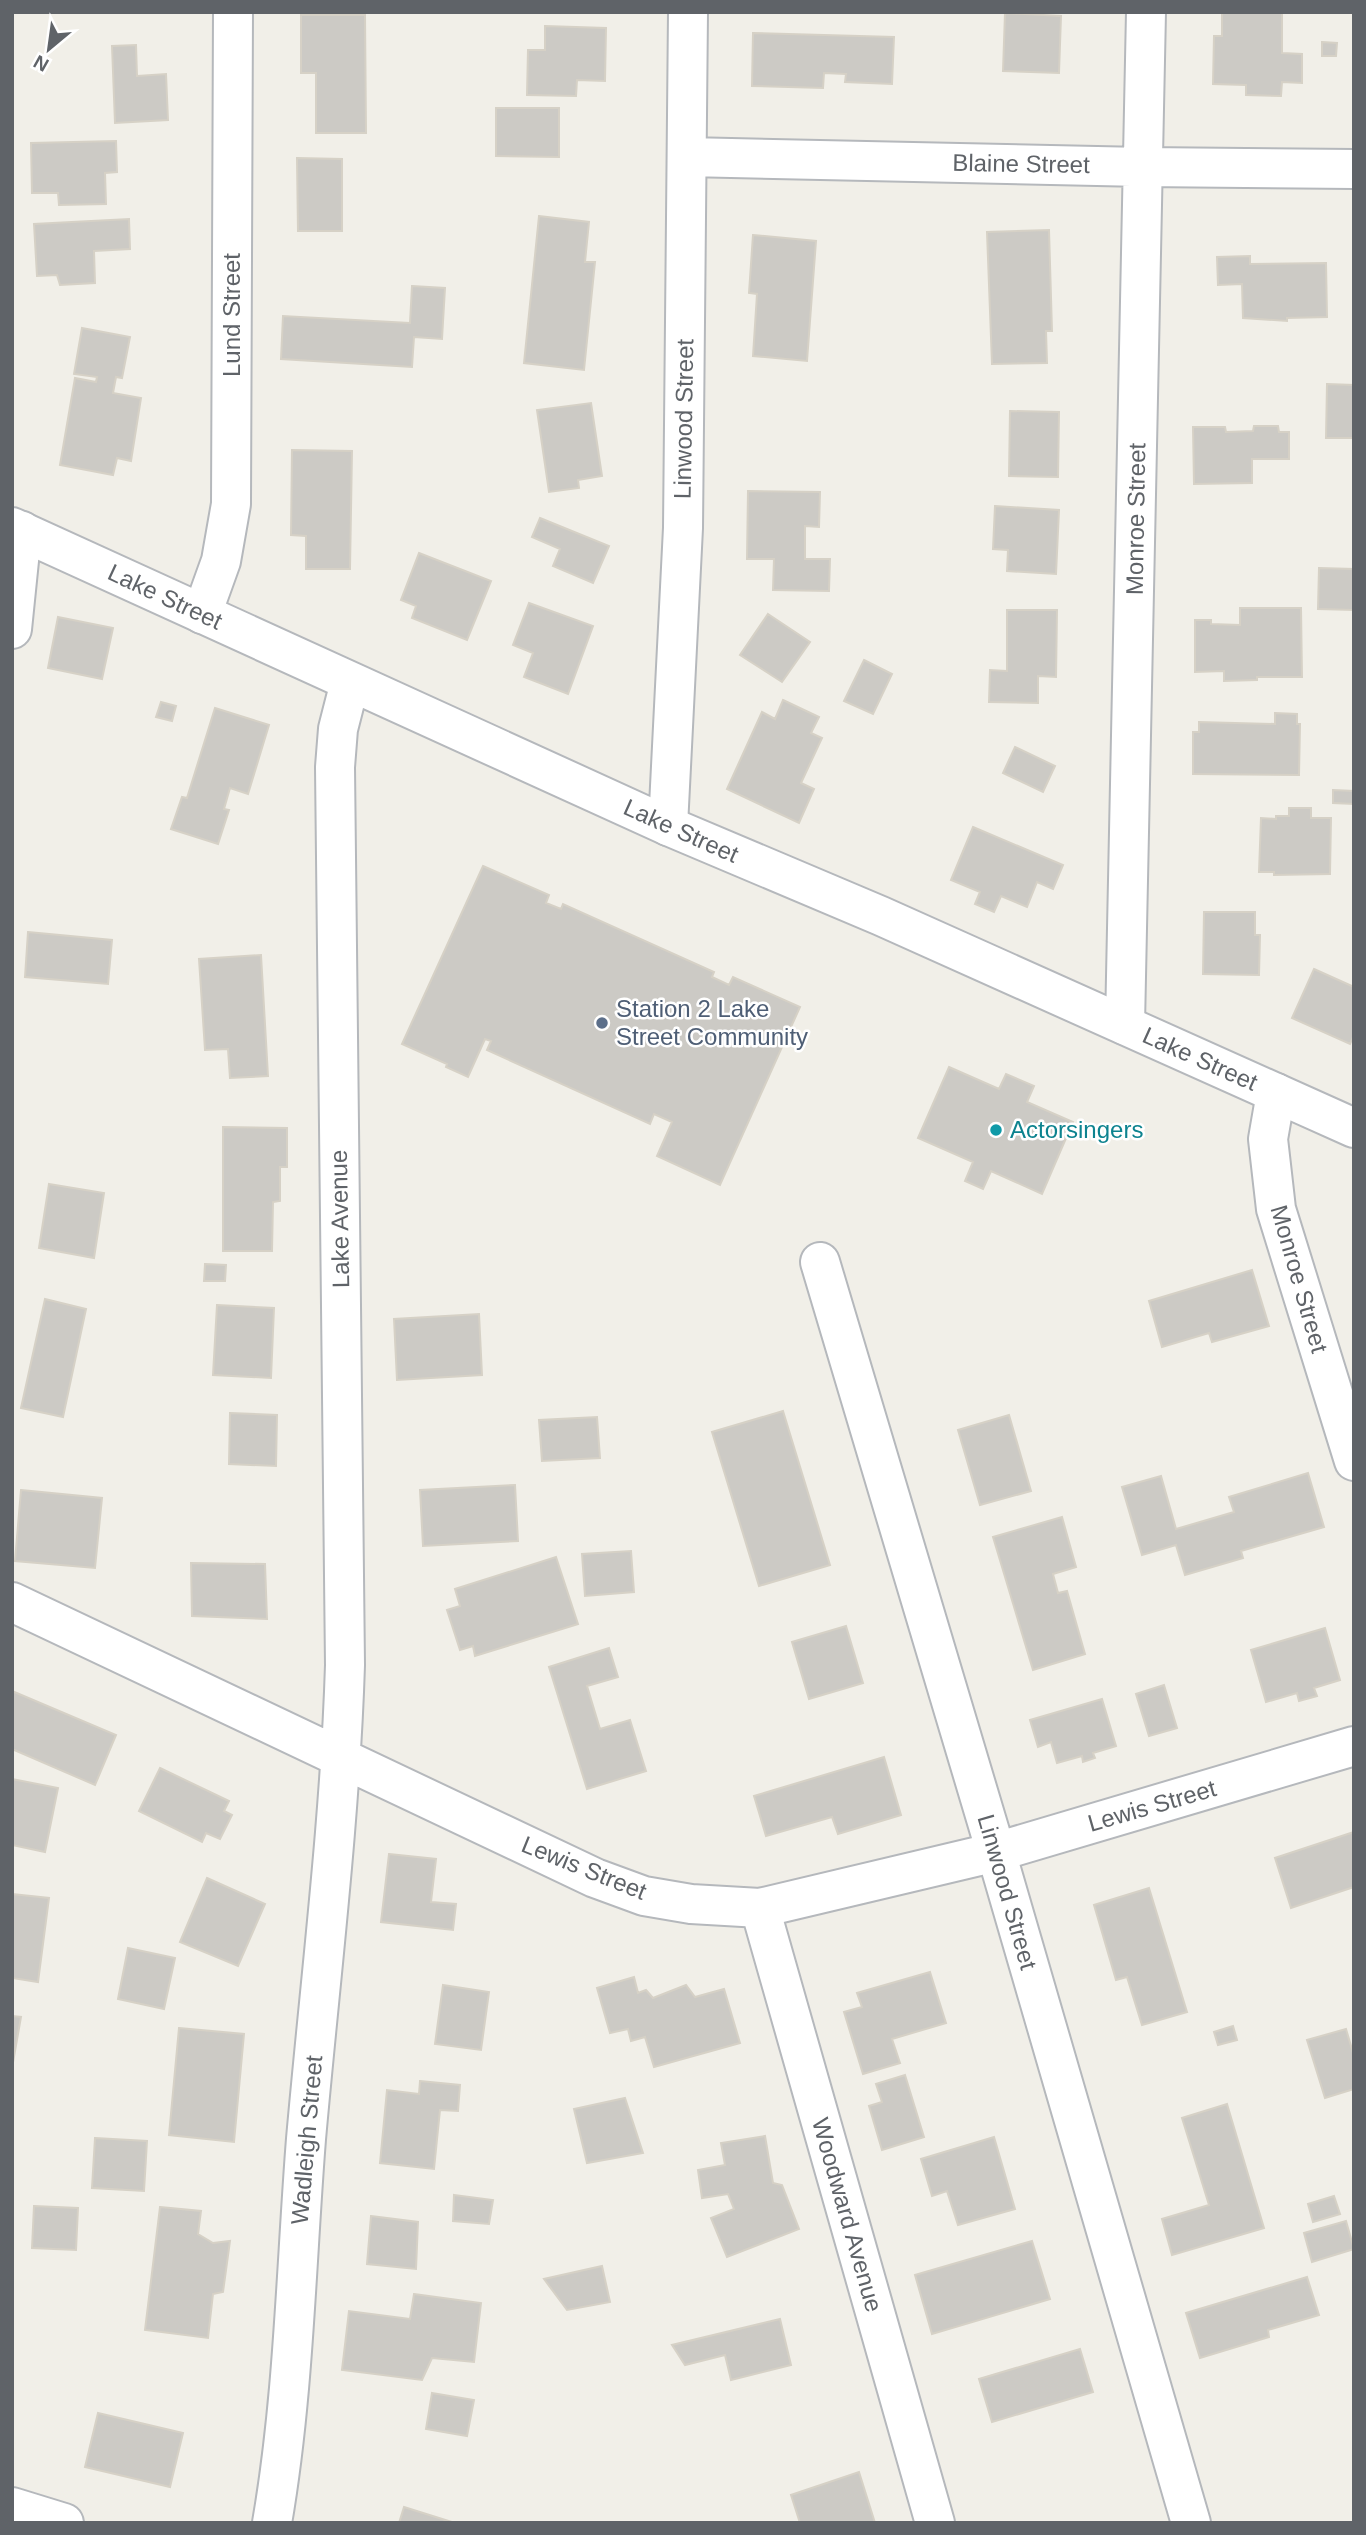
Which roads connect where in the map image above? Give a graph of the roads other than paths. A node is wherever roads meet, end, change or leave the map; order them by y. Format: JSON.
{"nodes":[{"id":1,"x":233,"y":12,"type":"edge"},
{"id":2,"x":688,"y":12,"type":"edge"},
{"id":3,"x":1146,"y":12,"type":"edge"},
{"id":4,"x":687,"y":157,"type":"junction"},
{"id":5,"x":1143,"y":167,"type":"junction"},
{"id":6,"x":1354,"y":169,"type":"edge"},
{"id":7,"x":17,"y":529,"type":"edge"},
{"id":8,"x":202,"y":614,"type":"junction"},
{"id":9,"x":12,"y":629,"type":"edge"},
{"id":10,"x":350,"y":682,"type":"junction"},
{"id":11,"x":668,"y":826,"type":"junction"},
{"id":12,"x":1125,"y":1025,"type":"junction"},
{"id":13,"x":1276,"y":1093,"type":"junction"},
{"id":14,"x":1354,"y":1128,"type":"edge"},
{"id":15,"x":820,"y":1262,"type":"dead end"},
{"id":16,"x":1354,"y":1461,"type":"edge"},
{"id":17,"x":12,"y":1602,"type":"edge"},
{"id":18,"x":1354,"y":1746,"type":"edge"},
{"id":19,"x":342,"y":1757,"type":"junction"},
{"id":20,"x":996,"y":1852,"type":"junction"},
{"id":21,"x":760,"y":1908,"type":"junction"},
{"id":22,"x":12,"y":2507,"type":"edge"},
{"id":23,"x":64,"y":2523,"type":"edge"},
{"id":24,"x":271,"y":2523,"type":"edge"},
{"id":25,"x":935,"y":2523,"type":"edge"},
{"id":26,"x":1191,"y":2523,"type":"edge"}],
"edges":[{"from":1,"to":8,"type":"street","name":"Lund Street"},
{"from":2,"to":4,"type":"street","name":"Linwood Street"},
{"from":3,"to":5,"type":"street","name":"Monroe Street"},
{"from":4,"to":5,"type":"street","name":"Blaine Street"},
{"from":4,"to":11,"type":"street","name":"Linwood Street"},
{"from":5,"to":6,"type":"street","name":"Blaine Street"},
{"from":5,"to":12,"type":"street","name":"Monroe Street"},
{"from":7,"to":8,"type":"street","name":"Lake Street"},
{"from":7,"to":9,"type":"street"},
{"from":8,"to":10,"type":"street","name":"Lake Street"},
{"from":10,"to":11,"type":"street","name":"Lake Street"},
{"from":10,"to":19,"type":"street","name":"Lake Avenue"},
{"from":11,"to":12,"type":"street","name":"Lake Street"},
{"from":12,"to":13,"type":"street","name":"Lake Street"},
{"from":13,"to":14,"type":"street","name":"Lake Street"},
{"from":13,"to":16,"type":"street","name":"Monroe Street"},
{"from":15,"to":20,"type":"street","name":"Linwood Street"},
{"from":17,"to":19,"type":"street","name":"Lewis Street"},
{"from":18,"to":20,"type":"street","name":"Lewis Street"},
{"from":19,"to":21,"type":"street","name":"Lewis Street"},
{"from":19,"to":24,"type":"street","name":"Wadleigh Street"},
{"from":20,"to":21,"type":"street","name":"Lewis Street"},
{"from":20,"to":26,"type":"street","name":"Linwood Street"},
{"from":21,"to":25,"type":"street","name":"Woodward Avenue"},
{"from":22,"to":23,"type":"street"}]}
